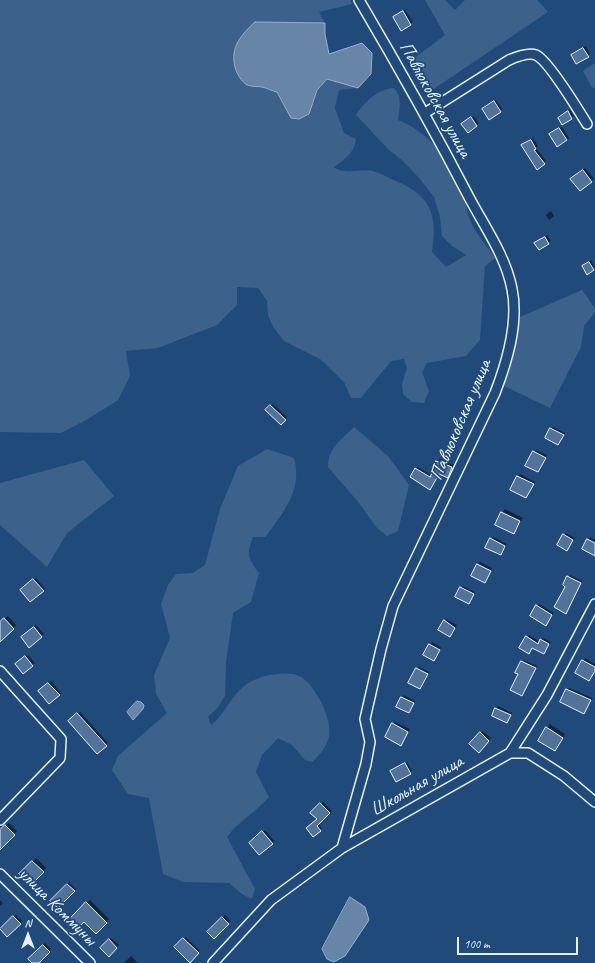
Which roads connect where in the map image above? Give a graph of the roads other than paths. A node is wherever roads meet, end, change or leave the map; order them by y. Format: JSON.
{"nodes":[{"id":1,"x":360,"y":0,"type":"edge"},
{"id":2,"x":425,"y":113,"type":"junction"},
{"id":3,"x":587,"y":124,"type":"dead end"},
{"id":4,"x":595,"y":604,"type":"edge"},
{"id":5,"x":0,"y":671,"type":"edge"},
{"id":6,"x":510,"y":753,"type":"junction"},
{"id":7,"x":595,"y":802,"type":"edge"},
{"id":8,"x":0,"y":820,"type":"edge"},
{"id":9,"x":342,"y":848,"type":"junction"},
{"id":10,"x":0,"y":874,"type":"edge"},
{"id":11,"x":90,"y":963,"type":"edge"},
{"id":12,"x":213,"y":963,"type":"edge"}],
"edges":[{"from":1,"to":2,"type":"street","name":"Павлюковская улица"},
{"from":2,"to":3,"type":"street"},
{"from":2,"to":9,"type":"street","name":"Павлюковская улица"},
{"from":4,"to":6,"type":"street","name":"Школьная улица"},
{"from":5,"to":8,"type":"street"},
{"from":6,"to":7,"type":"street"},
{"from":6,"to":9,"type":"street","name":"Школьная улица"},
{"from":9,"to":12,"type":"street","name":"Школьная улица"},
{"from":10,"to":11,"type":"street","name":"улица Коммуны"}]}
